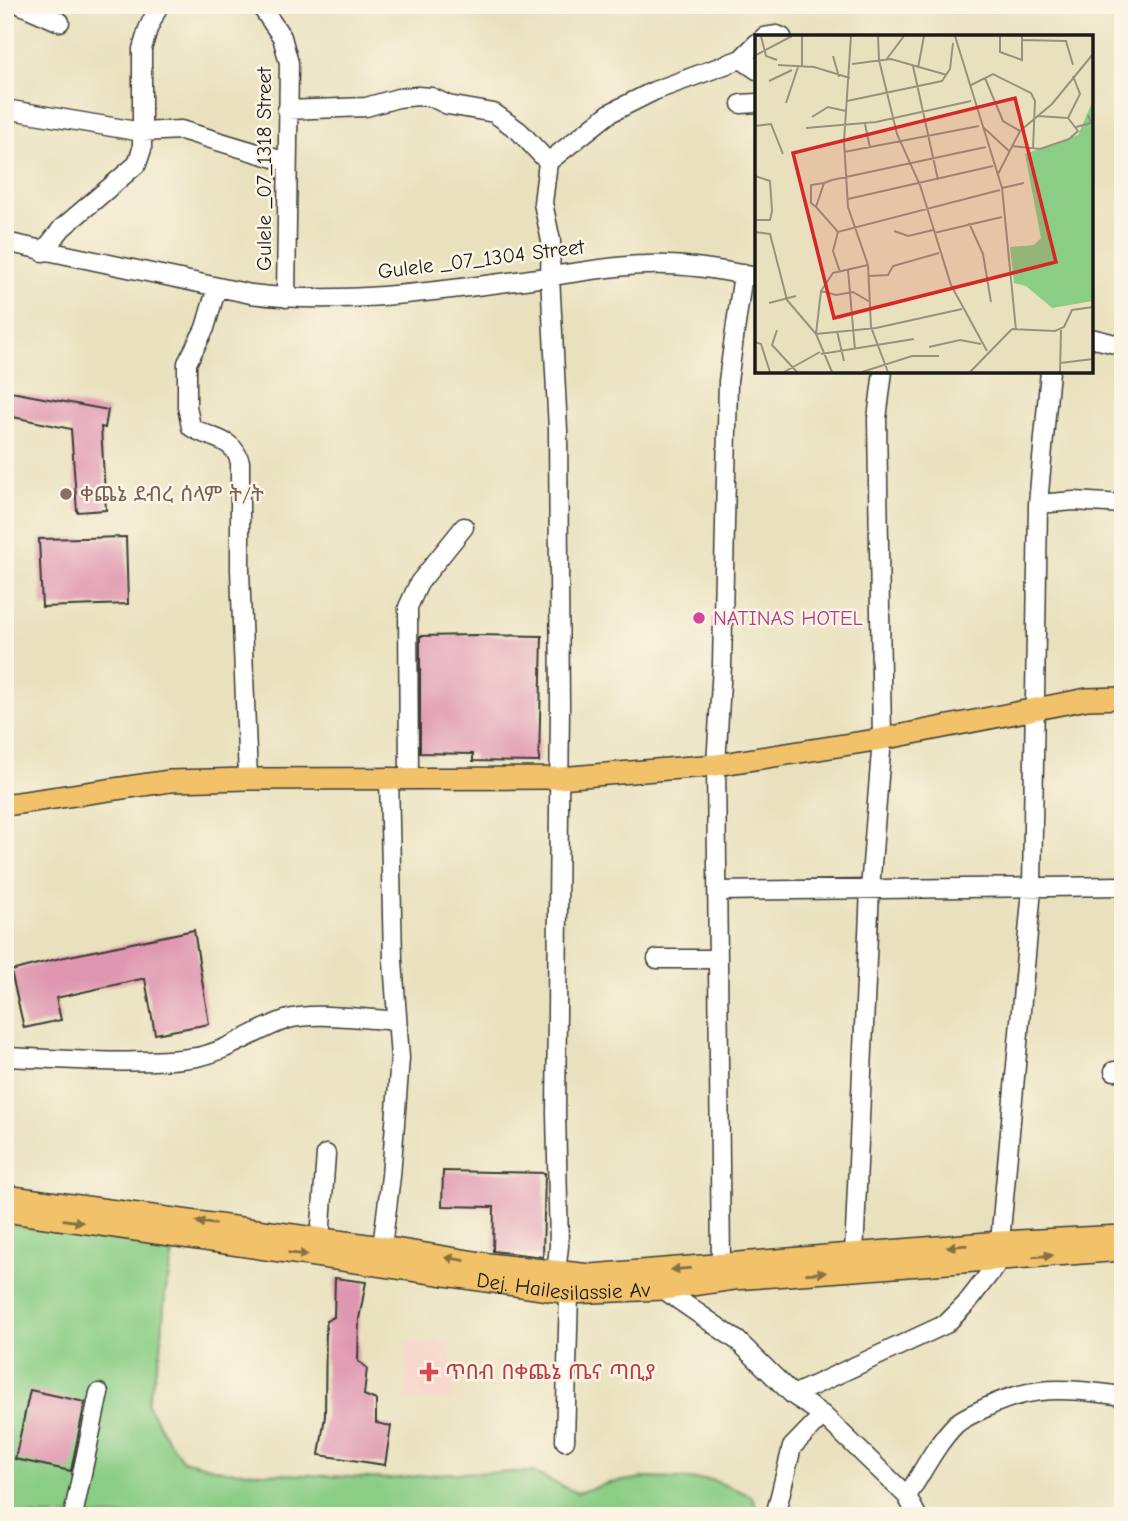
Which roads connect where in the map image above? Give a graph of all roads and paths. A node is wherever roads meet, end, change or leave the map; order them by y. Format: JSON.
{"nodes":[{"id":1,"x":21,"y":5,"type":"edge"},
{"id":2,"x":159,"y":5,"type":"edge"},
{"id":3,"x":260,"y":5,"type":"edge"},
{"id":4,"x":60,"y":22,"type":"dead end"},
{"id":5,"x":755,"y":45,"type":"edge"},
{"id":6,"x":740,"y":59,"type":"junction"},
{"id":7,"x":755,"y":69,"type":"edge"},
{"id":8,"x":5,"y":109,"type":"edge"},
{"id":9,"x":287,"y":110,"type":"junction"},
{"id":10,"x":142,"y":132,"type":"junction"},
{"id":11,"x":548,"y":162,"type":"junction"},
{"id":12,"x":287,"y":163,"type":"junction"},
{"id":13,"x":5,"y":242,"type":"edge"},
{"id":14,"x":43,"y":252,"type":"junction"},
{"id":15,"x":750,"y":275,"type":"edge"},
{"id":16,"x":550,"y":276,"type":"junction"},
{"id":17,"x":217,"y":287,"type":"junction"},
{"id":18,"x":286,"y":298,"type":"junction"},
{"id":19,"x":1093,"y":338,"type":"edge"},
{"id":20,"x":1123,"y":346,"type":"edge"},
{"id":21,"x":883,"y":373,"type":"edge"},
{"id":22,"x":1050,"y":373,"type":"edge"},
{"id":23,"x":1038,"y":504,"type":"junction"},
{"id":24,"x":1123,"y":504,"type":"edge"},
{"id":25,"x":464,"y":527,"type":"dead end"},
{"id":26,"x":1123,"y":698,"type":"edge"},
{"id":27,"x":1034,"y":709,"type":"junction"},
{"id":28,"x":882,"y":739,"type":"junction"},
{"id":29,"x":716,"y":765,"type":"junction"},
{"id":30,"x":399,"y":778,"type":"junction"},
{"id":31,"x":559,"y":778,"type":"junction"},
{"id":32,"x":248,"y":779,"type":"junction"},
{"id":33,"x":5,"y":805,"type":"edge"},
{"id":34,"x":1123,"y":886,"type":"edge"},
{"id":35,"x":870,"y":889,"type":"junction"},
{"id":36,"x":1032,"y":889,"type":"junction"},
{"id":37,"x":718,"y":891,"type":"junction"},
{"id":38,"x":657,"y":959,"type":"dead end"},
{"id":39,"x":718,"y":959,"type":"junction"},
{"id":40,"x":397,"y":1021,"type":"junction"},
{"id":41,"x":5,"y":1057,"type":"edge"},
{"id":42,"x":326,"y":1154,"type":"dead end"},
{"id":43,"x":5,"y":1196,"type":"edge"},
{"id":44,"x":5,"y":1212,"type":"edge"},
{"id":45,"x":1123,"y":1236,"type":"edge"},
{"id":46,"x":320,"y":1239,"type":"junction"},
{"id":47,"x":382,"y":1247,"type":"junction"},
{"id":48,"x":1123,"y":1250,"type":"edge"},
{"id":49,"x":1000,"y":1251,"type":"junction"},
{"id":50,"x":853,"y":1255,"type":"junction"},
{"id":51,"x":721,"y":1265,"type":"junction"},
{"id":52,"x":556,"y":1273,"type":"junction"},
{"id":53,"x":663,"y":1289,"type":"junction"},
{"id":54,"x":569,"y":1293,"type":"junction"},
{"id":55,"x":99,"y":1393,"type":"dead end"},
{"id":56,"x":793,"y":1395,"type":"junction"},
{"id":57,"x":1123,"y":1396,"type":"edge"},
{"id":58,"x":823,"y":1415,"type":"junction"},
{"id":59,"x":565,"y":1441,"type":"dead end"},
{"id":60,"x":907,"y":1496,"type":"junction"},
{"id":61,"x":73,"y":1516,"type":"edge"},
{"id":62,"x":775,"y":1516,"type":"edge"},
{"id":63,"x":917,"y":1516,"type":"edge"}],
"edges":[{"from":1,"to":4,"type":"street"},
{"from":2,"to":10,"type":"street"},
{"from":3,"to":9,"type":"street","name":"Gulele _07_1318 Street"},
{"from":5,"to":6,"type":"street"},
{"from":6,"to":7,"type":"street"},
{"from":6,"to":11,"type":"street"},
{"from":8,"to":10,"type":"street"},
{"from":9,"to":11,"type":"street"},
{"from":9,"to":12,"type":"street","name":"Gulele _07_1318 Street"},
{"from":10,"to":12,"type":"street"},
{"from":10,"to":14,"type":"street"},
{"from":11,"to":16,"type":"street"},
{"from":12,"to":18,"type":"street","name":"Gulele _07_1318 Street"},
{"from":13,"to":14,"type":"street","name":"Gulele _07_1304 Street"},
{"from":14,"to":17,"type":"street","name":"Gulele _07_1304 Street"},
{"from":15,"to":16,"type":"street","name":"Gulele _07_1304 Street"},
{"from":15,"to":29,"type":"street"},
{"from":16,"to":18,"type":"street","name":"Gulele _07_1304 Street"},
{"from":16,"to":31,"type":"street"},
{"from":17,"to":18,"type":"street","name":"Gulele _07_1304 Street"},
{"from":17,"to":32,"type":"street"},
{"from":19,"to":20,"type":"street"},
{"from":21,"to":28,"type":"street"},
{"from":22,"to":23,"type":"street"},
{"from":23,"to":24,"type":"street"},
{"from":23,"to":27,"type":"street"},
{"from":25,"to":30,"type":"street"},
{"from":26,"to":27,"type":"main road"},
{"from":27,"to":28,"type":"main road"},
{"from":27,"to":36,"type":"street"},
{"from":28,"to":29,"type":"main road"},
{"from":28,"to":35,"type":"street"},
{"from":29,"to":31,"type":"main road"},
{"from":29,"to":37,"type":"street"},
{"from":30,"to":31,"type":"main road"},
{"from":30,"to":32,"type":"main road"},
{"from":30,"to":40,"type":"street"},
{"from":31,"to":52,"type":"street"},
{"from":32,"to":33,"type":"main road"},
{"from":34,"to":36,"type":"street"},
{"from":35,"to":36,"type":"street"},
{"from":35,"to":37,"type":"street"},
{"from":35,"to":50,"type":"street"},
{"from":36,"to":49,"type":"street"},
{"from":37,"to":39,"type":"street"},
{"from":38,"to":39,"type":"street"},
{"from":39,"to":51,"type":"street"},
{"from":40,"to":41,"type":"street"},
{"from":40,"to":47,"type":"street"},
{"from":42,"to":46,"type":"street"},
{"from":46,"to":43,"type":"main road","one_way":true},
{"from":44,"to":54,"type":"main road","name":"Dej. Hailesilassie Av","one_way":true},
{"from":45,"to":49,"type":"main road"},
{"from":46,"to":47,"type":"main road"},
{"from":52,"to":47,"type":"main road","one_way":true},
{"from":49,"to":48,"type":"main road","name":"Dej. Hailesilassie Av","one_way":true},
{"from":49,"to":50,"type":"main road","one_way":true},
{"from":53,"to":49,"type":"main road","name":"Dej. Hailesilassie Av","one_way":true},
{"from":49,"to":56,"type":"street"},
{"from":50,"to":51,"type":"main road"},
{"from":51,"to":52,"type":"main road","one_way":true},
{"from":53,"to":54,"type":"main road","name":"Dej. Hailesilassie Av"},
{"from":53,"to":56,"type":"street"},
{"from":54,"to":59,"type":"street"},
{"from":55,"to":61,"type":"street"},
{"from":56,"to":58,"type":"street"},
{"from":57,"to":60,"type":"street"},
{"from":58,"to":60,"type":"street"},
{"from":58,"to":62,"type":"street"},
{"from":60,"to":63,"type":"street"}]}
